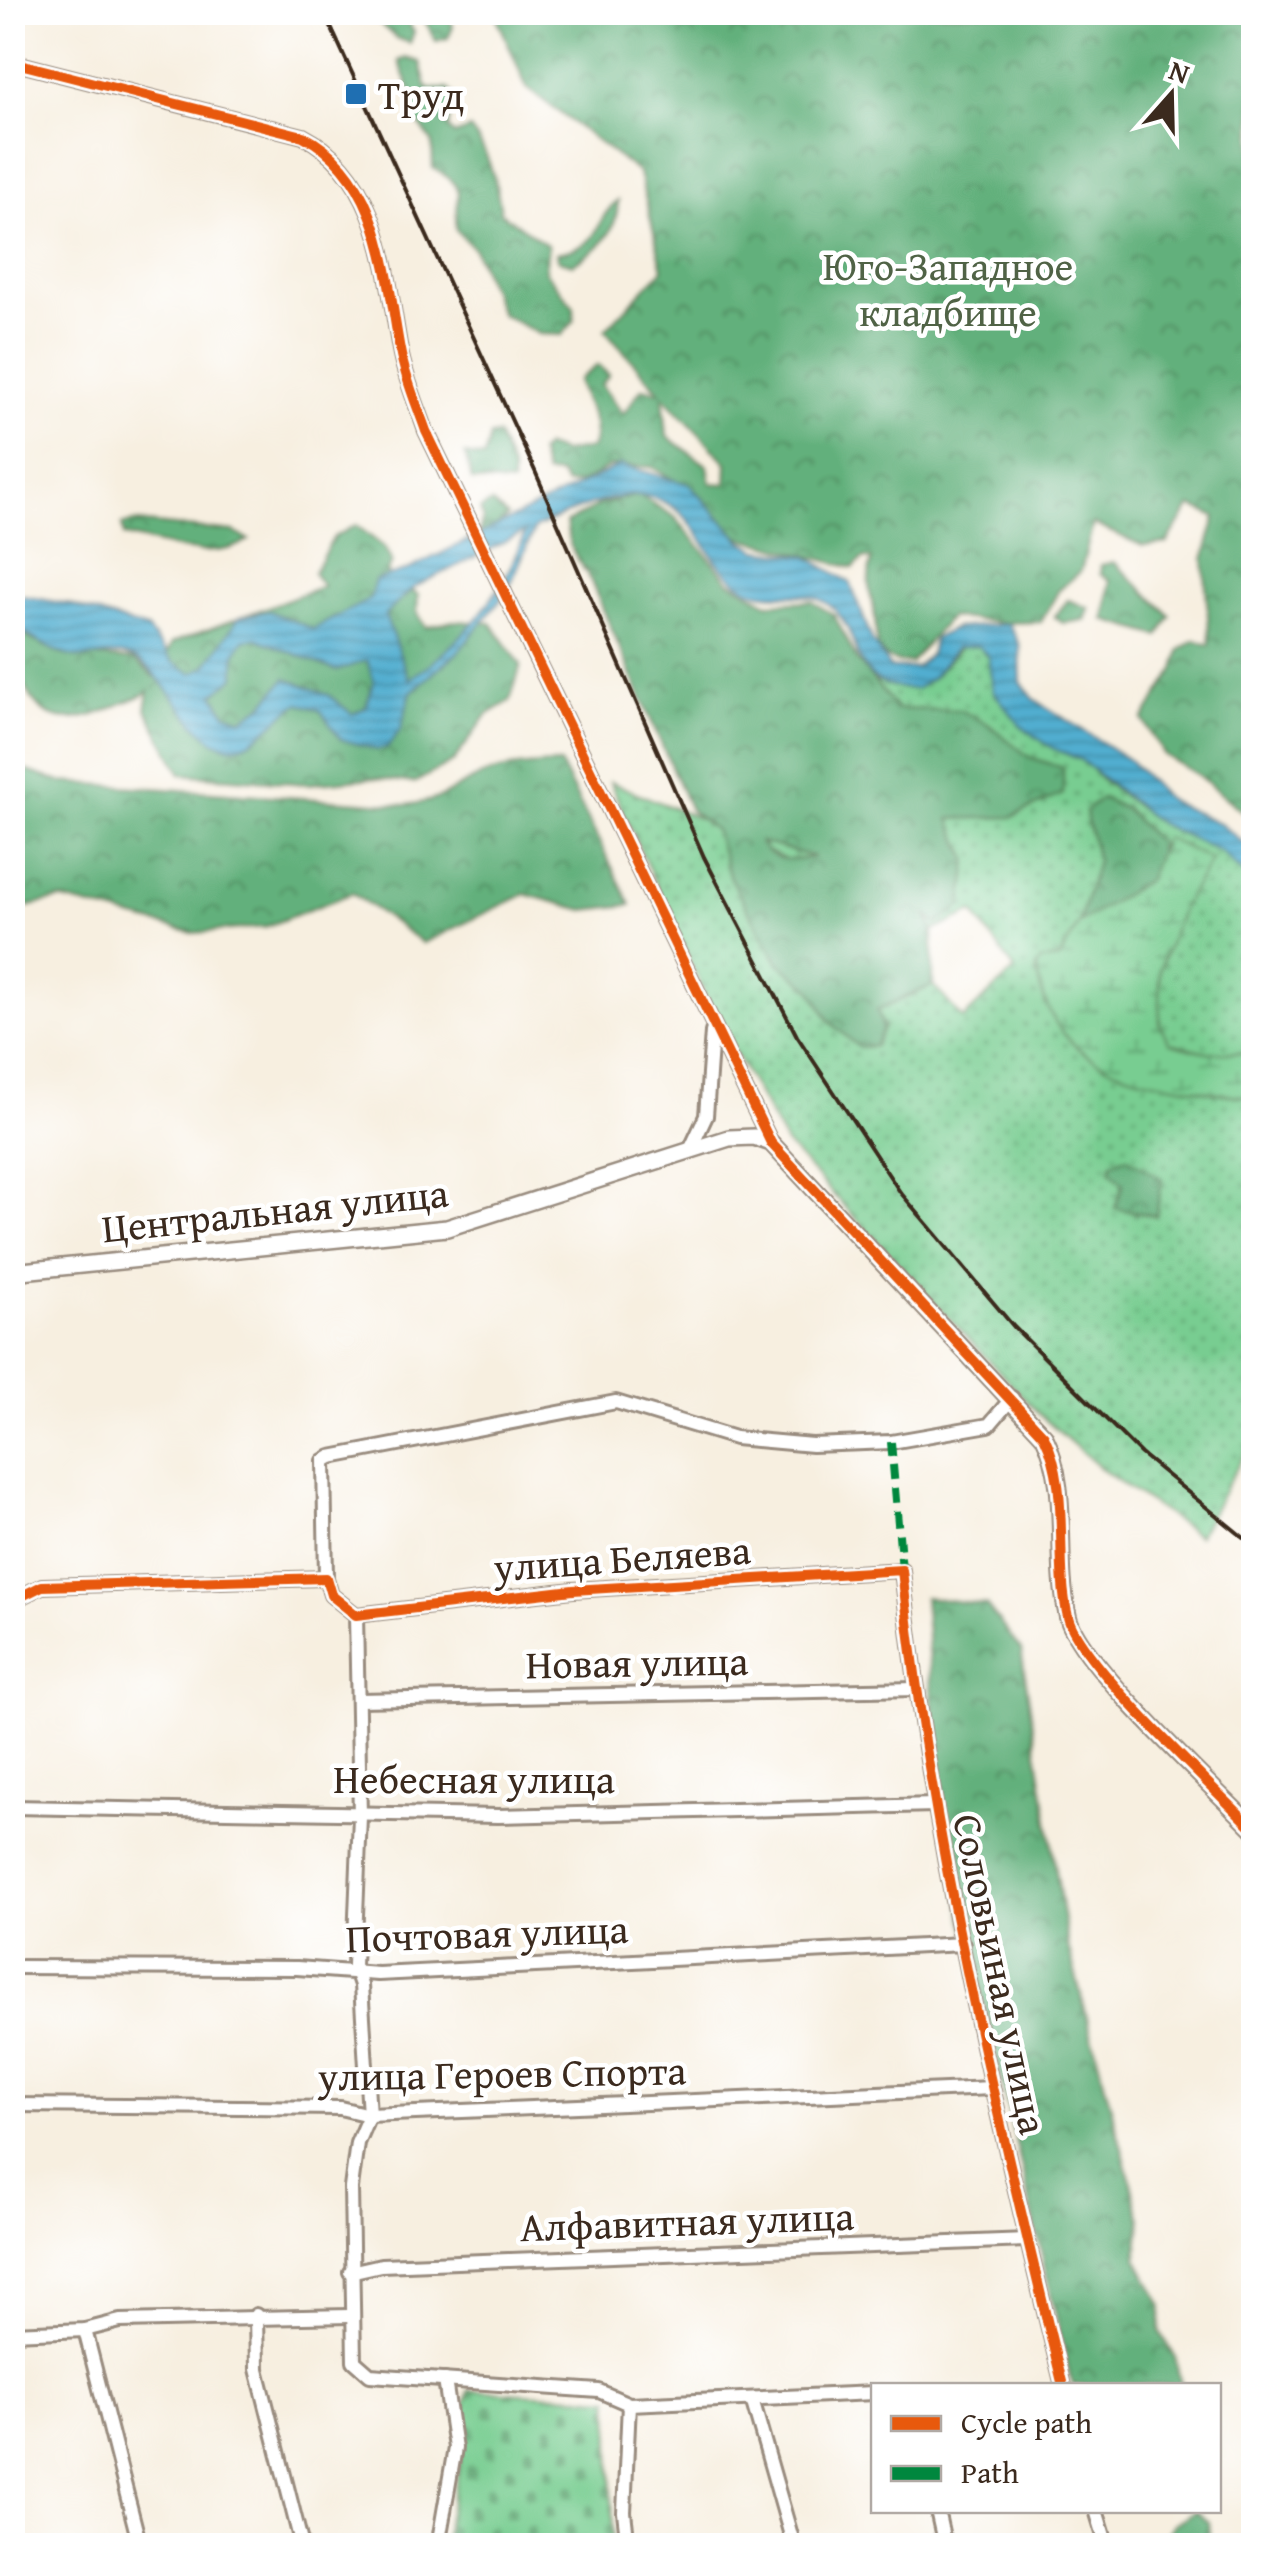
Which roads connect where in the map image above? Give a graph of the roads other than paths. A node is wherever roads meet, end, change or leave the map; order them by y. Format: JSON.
{"nodes":[{"id":1,"x":12,"y":62,"type":"edge"},
{"id":2,"x":712,"y":1028,"type":"junction"},
{"id":3,"x":771,"y":1144,"type":"junction"},
{"id":4,"x":690,"y":1150,"type":"junction"},
{"id":5,"x":12,"y":1272,"type":"edge"},
{"id":6,"x":1012,"y":1398,"type":"junction"},
{"id":7,"x":902,"y":1570,"type":"joint"},
{"id":8,"x":326,"y":1578,"type":"junction"},
{"id":9,"x":12,"y":1601,"type":"edge"},
{"id":10,"x":356,"y":1615,"type":"junction"},
{"id":11,"x":917,"y":1689,"type":"junction"},
{"id":12,"x":359,"y":1700,"type":"junction"},
{"id":13,"x":935,"y":1805,"type":"junction"},
{"id":14,"x":12,"y":1807,"type":"edge"},
{"id":15,"x":360,"y":1816,"type":"junction"},
{"id":16,"x":1254,"y":1829,"type":"edge"},
{"id":17,"x":963,"y":1944,"type":"junction"},
{"id":18,"x":12,"y":1967,"type":"edge"},
{"id":19,"x":358,"y":1973,"type":"junction"},
{"id":20,"x":992,"y":2088,"type":"junction"},
{"id":21,"x":12,"y":2106,"type":"edge"},
{"id":22,"x":368,"y":2115,"type":"junction"},
{"id":23,"x":1027,"y":2240,"type":"junction"},
{"id":24,"x":350,"y":2272,"type":"junction"},
{"id":25,"x":256,"y":2315,"type":"junction"},
{"id":26,"x":350,"y":2316,"type":"junction"},
{"id":27,"x":85,"y":2330,"type":"junction"},
{"id":28,"x":12,"y":2333,"type":"edge"},
{"id":29,"x":444,"y":2380,"type":"junction"},
{"id":30,"x":1062,"y":2383,"type":"edge"},
{"id":31,"x":871,"y":2392,"type":"edge"},
{"id":32,"x":752,"y":2399,"type":"junction"},
{"id":33,"x":629,"y":2404,"type":"junction"},
{"id":34,"x":938,"y":2513,"type":"edge"},
{"id":35,"x":1097,"y":2513,"type":"edge"},
{"id":36,"x":140,"y":2546,"type":"edge"},
{"id":37,"x":302,"y":2546,"type":"edge"},
{"id":38,"x":438,"y":2546,"type":"edge"},
{"id":39,"x":628,"y":2546,"type":"edge"},
{"id":40,"x":794,"y":2546,"type":"edge"},
{"id":41,"x":946,"y":2546,"type":"edge"},
{"id":42,"x":1107,"y":2546,"type":"edge"}],
"edges":[{"from":1,"to":2,"type":"street"},
{"from":2,"to":3,"type":"street"},
{"from":2,"to":4,"type":"street"},
{"from":3,"to":4,"type":"street","name":"Центральная улица"},
{"from":3,"to":6,"type":"street"},
{"from":4,"to":5,"type":"street","name":"Центральная улица"},
{"from":6,"to":8,"type":"street"},
{"from":6,"to":16,"type":"street"},
{"from":7,"to":10,"type":"street","name":"улица Беляева"},
{"from":7,"to":11,"type":"street","name":"Соловьиная улица"},
{"from":8,"to":9,"type":"street"},
{"from":8,"to":10,"type":"street"},
{"from":10,"to":12,"type":"street"},
{"from":11,"to":12,"type":"street","name":"Новая улица"},
{"from":11,"to":13,"type":"street","name":"Соловьиная улица"},
{"from":12,"to":15,"type":"street"},
{"from":13,"to":15,"type":"street","name":"Небесная улица"},
{"from":13,"to":17,"type":"street","name":"Соловьиная улица"},
{"from":14,"to":15,"type":"street","name":"Небесная улица"},
{"from":15,"to":19,"type":"street"},
{"from":17,"to":19,"type":"street","name":"Почтовая улица"},
{"from":17,"to":20,"type":"street","name":"Соловьиная улица"},
{"from":18,"to":19,"type":"street","name":"Почтовая улица"},
{"from":19,"to":22,"type":"street"},
{"from":20,"to":22,"type":"street","name":"улица Героев Спорта"},
{"from":20,"to":23,"type":"street","name":"Соловьиная улица"},
{"from":21,"to":22,"type":"street","name":"улица Героев Спорта"},
{"from":22,"to":24,"type":"street"},
{"from":23,"to":24,"type":"street","name":"Алфавитная улица"},
{"from":23,"to":30,"type":"street","name":"Соловьиная улица"},
{"from":24,"to":26,"type":"street"},
{"from":25,"to":26,"type":"street"},
{"from":25,"to":27,"type":"street"},
{"from":25,"to":37,"type":"street"},
{"from":26,"to":29,"type":"street"},
{"from":27,"to":28,"type":"street"},
{"from":27,"to":36,"type":"street"},
{"from":29,"to":33,"type":"street"},
{"from":29,"to":38,"type":"street"},
{"from":31,"to":32,"type":"street"},
{"from":32,"to":33,"type":"street"},
{"from":32,"to":40,"type":"street"},
{"from":33,"to":39,"type":"street"},
{"from":34,"to":41,"type":"street"},
{"from":35,"to":42,"type":"street"}]}
